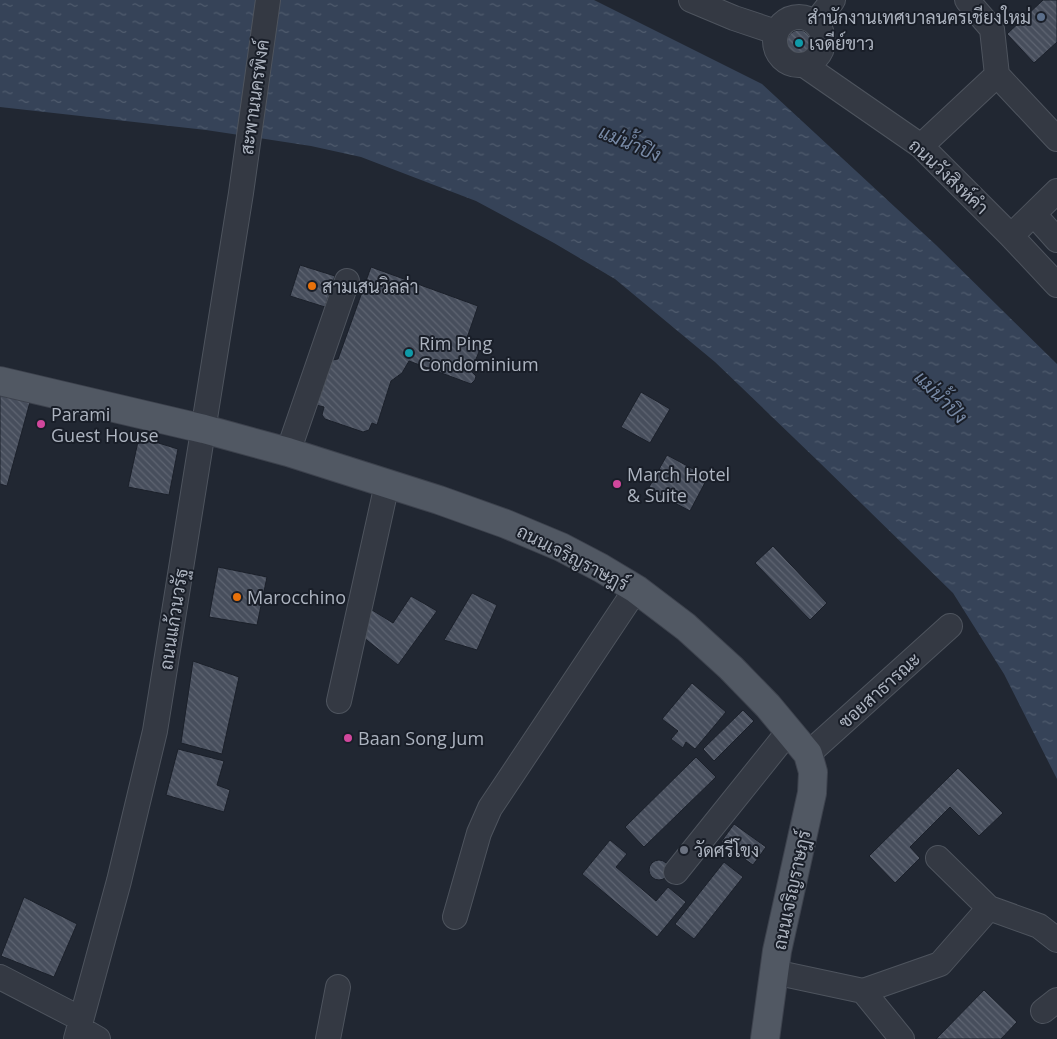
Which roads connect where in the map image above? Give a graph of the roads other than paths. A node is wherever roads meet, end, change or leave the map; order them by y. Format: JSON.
{"nodes":[{"id":1,"x":268,"y":0,"type":"edge"},
{"id":2,"x":692,"y":0,"type":"edge"},
{"id":3,"x":833,"y":0,"type":"edge"},
{"id":4,"x":968,"y":0,"type":"edge"},
{"id":5,"x":815,"y":23,"type":"junction"},
{"id":6,"x":776,"y":32,"type":"junction"},
{"id":7,"x":804,"y":65,"type":"junction"},
{"id":8,"x":997,"y":75,"type":"junction"},
{"id":9,"x":1057,"y":139,"type":"edge"},
{"id":10,"x":921,"y":146,"type":"junction"},
{"id":11,"x":1057,"y":191,"type":"edge"},
{"id":12,"x":240,"y":193,"type":"joint"},
{"id":13,"x":1043,"y":217,"type":"edge"},
{"id":14,"x":1011,"y":236,"type":"junction"},
{"id":15,"x":1057,"y":240,"type":"edge"},
{"id":16,"x":347,"y":281,"type":"dead end"},
{"id":17,"x":1057,"y":284,"type":"edge"},
{"id":18,"x":0,"y":381,"type":"edge"},
{"id":19,"x":204,"y":429,"type":"junction"},
{"id":20,"x":288,"y":452,"type":"junction"},
{"id":21,"x":387,"y":484,"type":"junction"},
{"id":22,"x":636,"y":589,"type":"junction"},
{"id":23,"x":950,"y":626,"type":"dead end"},
{"id":24,"x":339,"y":701,"type":"dead end"},
{"id":25,"x":789,"y":731,"type":"junction"},
{"id":26,"x":808,"y":754,"type":"junction"},
{"id":27,"x":938,"y":858,"type":"dead end"},
{"id":28,"x":676,"y":872,"type":"dead end"},
{"id":29,"x":989,"y":908,"type":"junction"},
{"id":30,"x":455,"y":917,"type":"dead end"},
{"id":31,"x":1057,"y":940,"type":"edge"},
{"id":32,"x":774,"y":972,"type":"junction"},
{"id":33,"x":0,"y":977,"type":"edge"},
{"id":34,"x":338,"y":987,"type":"dead end"},
{"id":35,"x":863,"y":991,"type":"junction"},
{"id":36,"x":83,"y":1031,"type":"edge"},
{"id":37,"x":328,"y":1039,"type":"edge"},
{"id":38,"x":765,"y":1039,"type":"edge"},
{"id":39,"x":902,"y":1039,"type":"edge"}],
"edges":[{"from":1,"to":12,"type":"street","name":"สะพานนครพิงค์"},
{"from":2,"to":6,"type":"street"},
{"from":3,"to":5,"type":"street"},
{"from":4,"to":8,"type":"street"},
{"from":5,"to":6,"type":"street"},
{"from":5,"to":7,"type":"street"},
{"from":6,"to":7,"type":"street"},
{"from":7,"to":10,"type":"street","name":"ถนนวังสิงห์คำ"},
{"from":8,"to":9,"type":"street"},
{"from":8,"to":10,"type":"street"},
{"from":10,"to":14,"type":"street","name":"ถนนวังสิงห์คำ"},
{"from":11,"to":13,"type":"street"},
{"from":12,"to":19,"type":"street","name":"ถนนแก้วนวรัฐ"},
{"from":13,"to":14,"type":"street"},
{"from":13,"to":15,"type":"street"},
{"from":14,"to":17,"type":"street","name":"ถนนวังสิงห์คำ"},
{"from":16,"to":20,"type":"street"},
{"from":18,"to":19,"type":"main road","name":"ถนนเจริญราษฎร์"},
{"from":19,"to":20,"type":"main road","name":"ถนนเจริญราษฎร์"},
{"from":19,"to":36,"type":"street","name":"ถนนแก้วนวรัฐ"},
{"from":20,"to":21,"type":"main road","name":"ถนนเจริญราษฎร์"},
{"from":21,"to":22,"type":"main road","name":"ถนนเจริญราษฎร์"},
{"from":21,"to":24,"type":"street"},
{"from":22,"to":25,"type":"main road","name":"ถนนเจริญราษฎร์"},
{"from":22,"to":30,"type":"street"},
{"from":23,"to":26,"type":"street","name":"ซอยสาธารณะ"},
{"from":25,"to":26,"type":"main road","name":"ถนนเจริญราษฎร์"},
{"from":25,"to":28,"type":"street"},
{"from":26,"to":32,"type":"main road","name":"ถนนเจริญราษฎร์"},
{"from":27,"to":29,"type":"street"},
{"from":29,"to":31,"type":"street"},
{"from":29,"to":35,"type":"street"},
{"from":32,"to":35,"type":"street"},
{"from":32,"to":38,"type":"main road","name":"ถนนเจริญราษฎร์"},
{"from":33,"to":36,"type":"street"},
{"from":34,"to":37,"type":"street"},
{"from":35,"to":39,"type":"street"}]}
